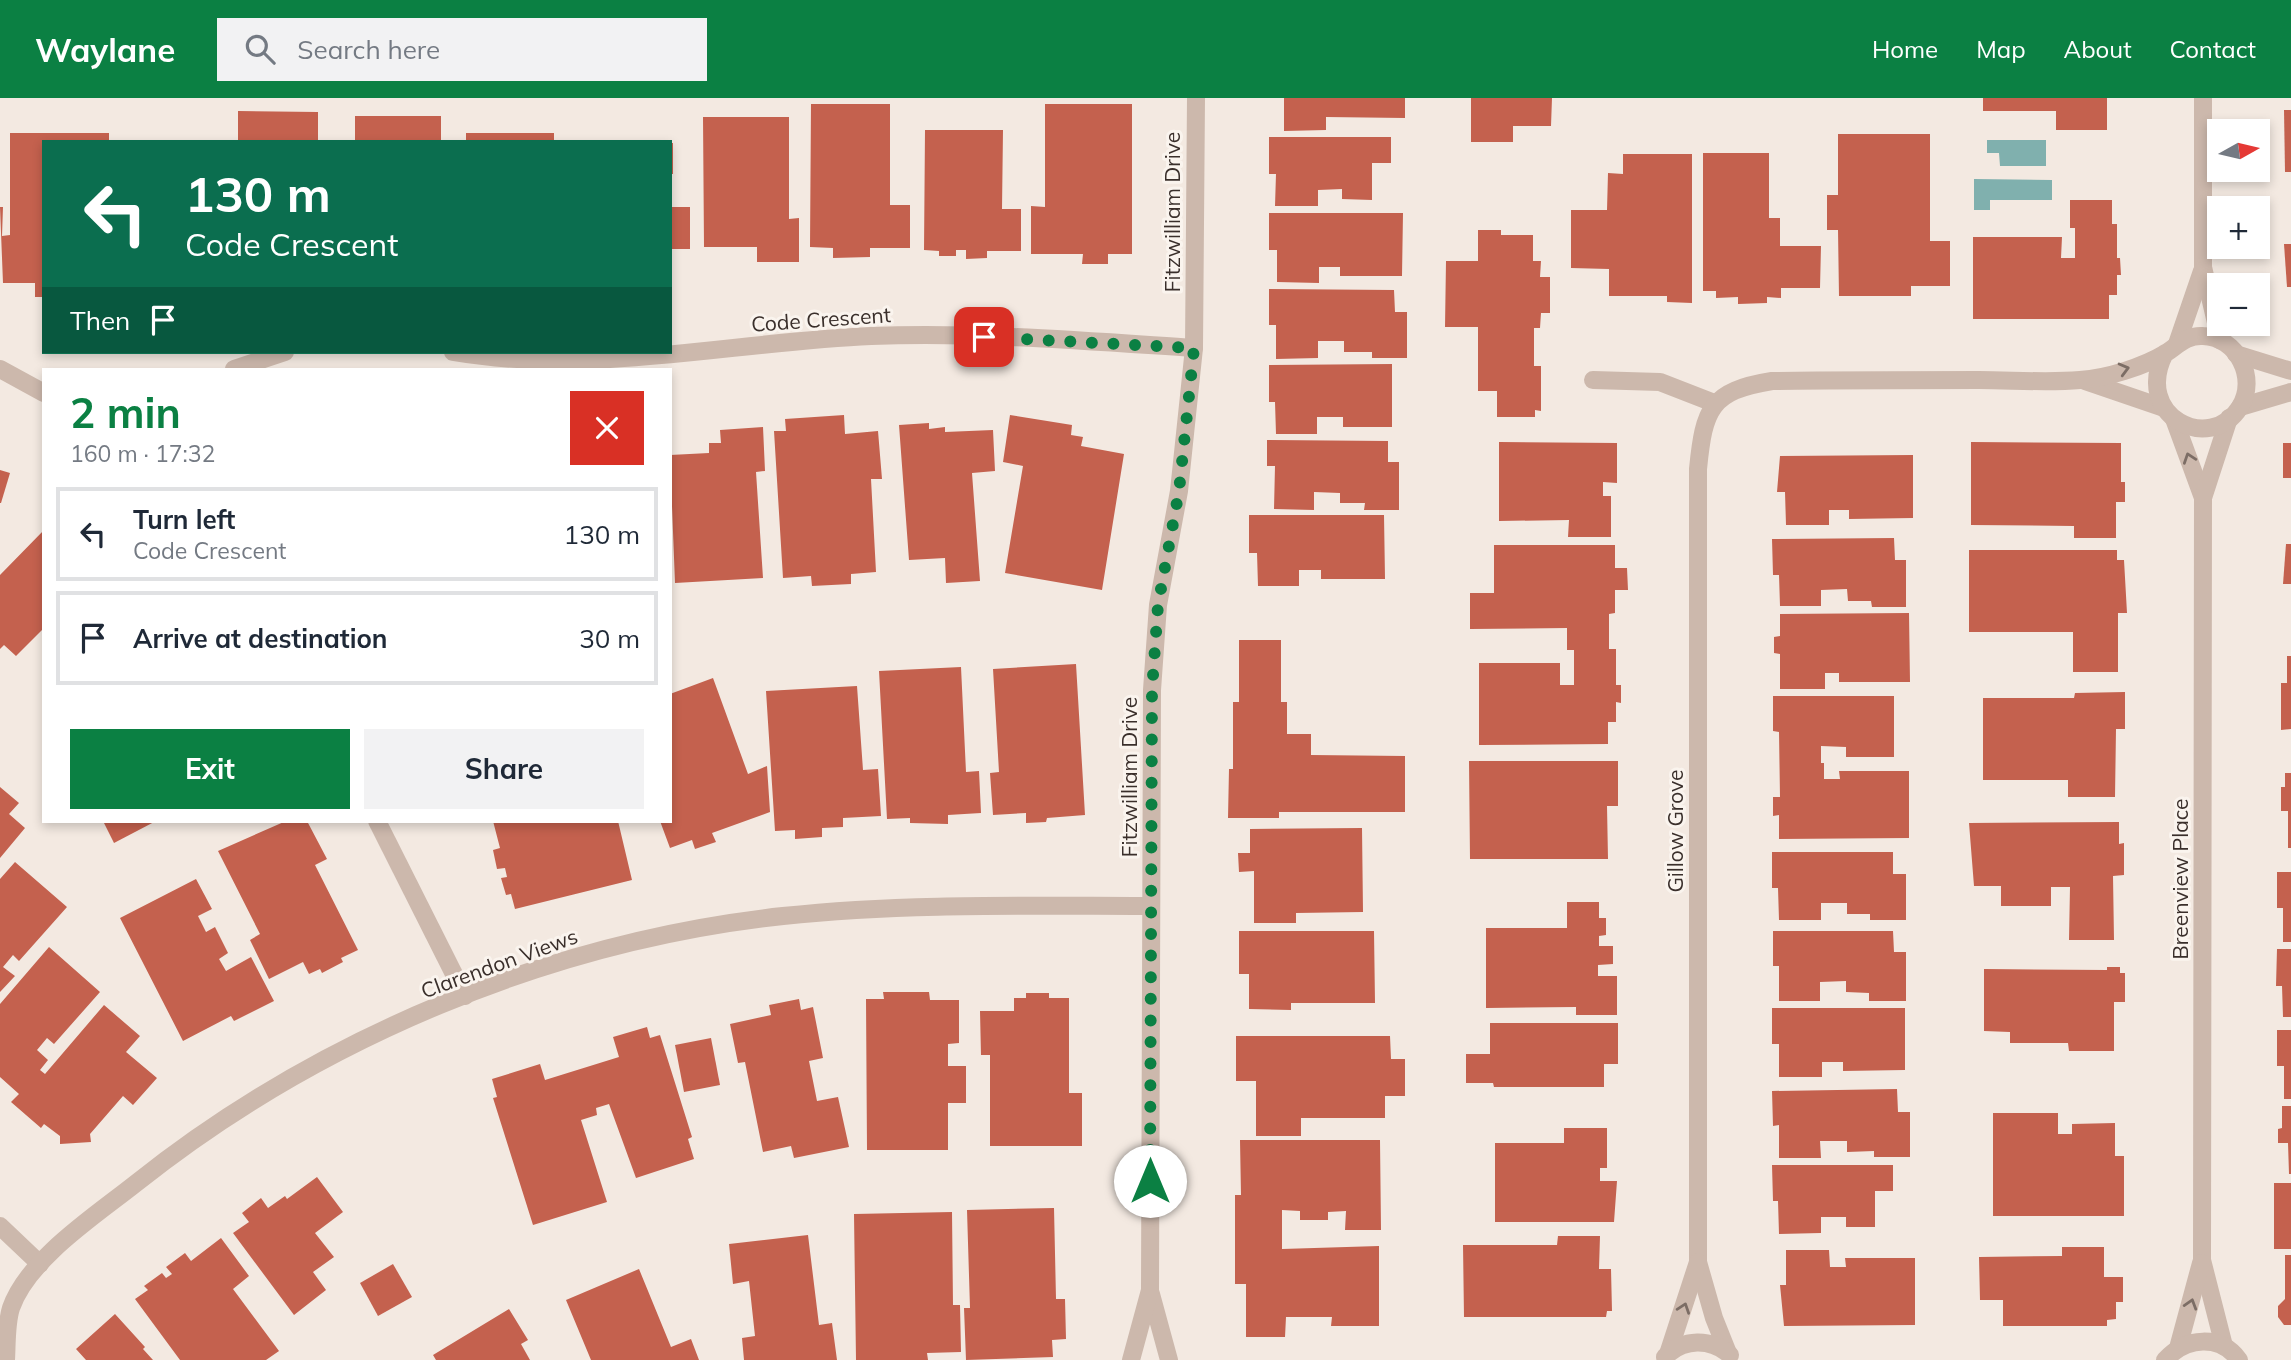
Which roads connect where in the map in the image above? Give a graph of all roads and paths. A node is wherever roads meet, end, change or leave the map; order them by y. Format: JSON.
{"nodes":[{"id":1,"x":1196,"y":98,"type":"edge"},
{"id":2,"x":2203,"y":98,"type":"edge"},
{"id":3,"x":2203,"y":267,"type":"junction"},
{"id":4,"x":2220,"y":340,"type":"junction"},
{"id":5,"x":1194,"y":348,"type":"junction"},
{"id":6,"x":2171,"y":348,"type":"junction"},
{"id":7,"x":279,"y":354,"type":"edge"},
{"id":8,"x":471,"y":354,"type":"edge"},
{"id":9,"x":2236,"y":354,"type":"junction"},
{"id":10,"x":237,"y":368,"type":"edge"},
{"id":11,"x":0,"y":369,"type":"edge"},
{"id":12,"x":2291,"y":371,"type":"edge"},
{"id":13,"x":1592,"y":380,"type":"dead end"},
{"id":14,"x":2081,"y":380,"type":"junction"},
{"id":15,"x":42,"y":392,"type":"edge"},
{"id":16,"x":2291,"y":392,"type":"edge"},
{"id":17,"x":1714,"y":403,"type":"junction"},
{"id":18,"x":2235,"y":413,"type":"junction"},
{"id":19,"x":2169,"y":414,"type":"junction"},
{"id":20,"x":2203,"y":498,"type":"junction"},
{"id":21,"x":378,"y":823,"type":"edge"},
{"id":22,"x":1151,"y":906,"type":"junction"},
{"id":23,"x":466,"y":996,"type":"junction"},
{"id":24,"x":0,"y":1226,"type":"edge"},
{"id":25,"x":2202,"y":1260,"type":"junction"},
{"id":26,"x":1698,"y":1262,"type":"junction"},
{"id":27,"x":40,"y":1264,"type":"junction"},
{"id":28,"x":1150,"y":1290,"type":"junction"},
{"id":29,"x":2224,"y":1346,"type":"junction"},
{"id":30,"x":2168,"y":1356,"type":"edge"},
{"id":31,"x":1665,"y":1357,"type":"edge"},
{"id":32,"x":1734,"y":1358,"type":"edge"},
{"id":33,"x":6,"y":1360,"type":"edge"},
{"id":34,"x":1131,"y":1360,"type":"edge"},
{"id":35,"x":1169,"y":1360,"type":"edge"},
{"id":36,"x":2239,"y":1360,"type":"edge"}],
"edges":[{"from":1,"to":5,"type":"street","name":"Fitzwilliam Drive"},
{"from":2,"to":3,"type":"street"},
{"from":3,"to":4,"type":"street"},
{"from":3,"to":6,"type":"street"},
{"from":4,"to":6,"type":"street"},
{"from":4,"to":9,"type":"street"},
{"from":5,"to":8,"type":"street","name":"Code Crescent"},
{"from":5,"to":22,"type":"street","name":"Fitzwilliam Drive"},
{"from":14,"to":6,"type":"street","one_way":true},
{"from":6,"to":19,"type":"street"},
{"from":7,"to":10,"type":"street"},
{"from":9,"to":12,"type":"street"},
{"from":9,"to":18,"type":"street"},
{"from":11,"to":15,"type":"street"},
{"from":13,"to":17,"type":"street"},
{"from":14,"to":17,"type":"street"},
{"from":14,"to":19,"type":"street"},
{"from":16,"to":18,"type":"street"},
{"from":17,"to":26,"type":"street","name":"Gillow Grove"},
{"from":18,"to":19,"type":"street"},
{"from":18,"to":20,"type":"street","name":"Breenview Place"},
{"from":20,"to":19,"type":"street","name":"Breenview Place","one_way":true},
{"from":20,"to":25,"type":"street","name":"Breenview Place"},
{"from":21,"to":23,"type":"street"},
{"from":22,"to":23,"type":"street","name":"Clarendon Views"},
{"from":22,"to":28,"type":"street","name":"Fitzwilliam Drive"},
{"from":23,"to":27,"type":"street","name":"Clarendon Views"},
{"from":24,"to":27,"type":"street"},
{"from":25,"to":29,"type":"street","name":"Breenview Place"},
{"from":30,"to":25,"type":"street","name":"Breenview Place","one_way":true},
{"from":31,"to":26,"type":"street","name":"Gillow Grove","one_way":true},
{"from":26,"to":32,"type":"street","name":"Gillow Grove"},
{"from":27,"to":33,"type":"street","name":"Clarendon Views"},
{"from":28,"to":34,"type":"street","name":"Fitzwilliam Drive"},
{"from":28,"to":35,"type":"street","name":"Fitzwilliam Drive"},
{"from":29,"to":30,"type":"street"},
{"from":29,"to":36,"type":"street"},
{"from":31,"to":32,"type":"street"}]}
